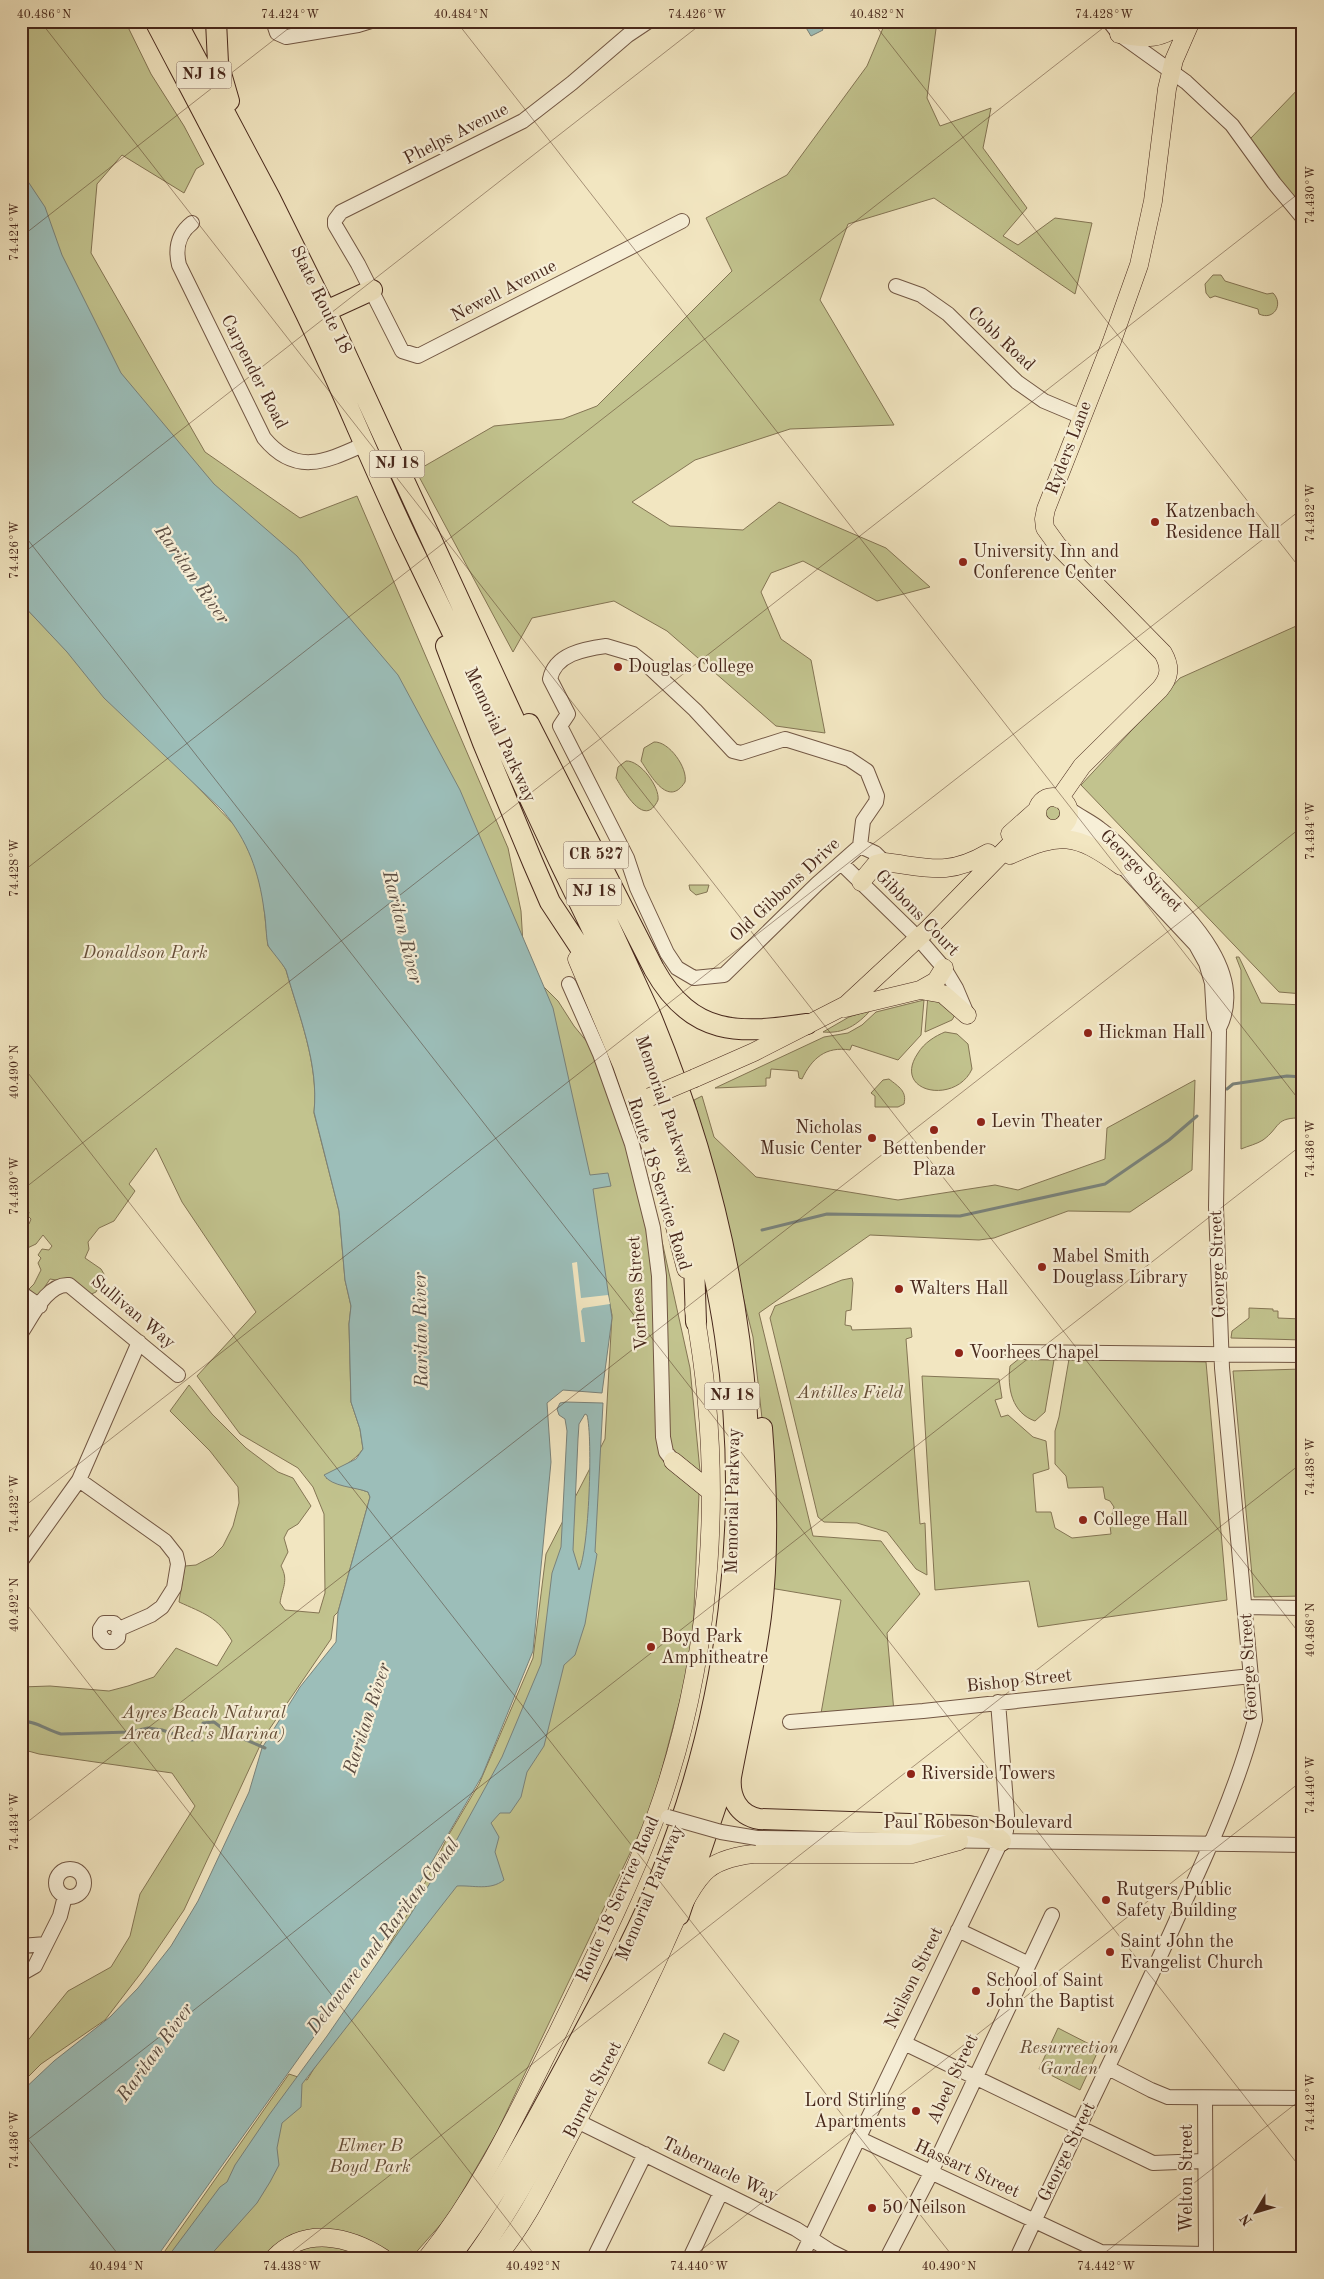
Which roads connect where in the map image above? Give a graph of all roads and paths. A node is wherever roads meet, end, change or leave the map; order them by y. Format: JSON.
{"nodes":[{"id":1,"x":155,"y":21,"type":"edge"},
{"id":2,"x":176,"y":21,"type":"edge"},
{"id":3,"x":216,"y":21,"type":"edge"},
{"id":4,"x":273,"y":21,"type":"edge"},
{"id":5,"x":371,"y":21,"type":"edge"},
{"id":6,"x":650,"y":21,"type":"edge"},
{"id":7,"x":1182,"y":21,"type":"edge"},
{"id":8,"x":1191,"y":21,"type":"edge"},
{"id":9,"x":1114,"y":27,"type":"edge"},
{"id":10,"x":1171,"y":70,"type":"junction"},
{"id":11,"x":232,"y":128,"type":"junction"},
{"id":12,"x":1303,"y":218,"type":"edge"},
{"id":13,"x":682,"y":221,"type":"dead end"},
{"id":14,"x":192,"y":223,"type":"dead end"},
{"id":15,"x":896,"y":286,"type":"dead end"},
{"id":16,"x":372,"y":290,"type":"junction"},
{"id":17,"x":326,"y":311,"type":"junction"},
{"id":18,"x":1082,"y":417,"type":"junction"},
{"id":19,"x":365,"y":444,"type":"junction"},
{"id":20,"x":405,"y":534,"type":"junction"},
{"id":21,"x":452,"y":586,"type":"junction"},
{"id":22,"x":1064,"y":803,"type":"junction"},
{"id":23,"x":1037,"y":810,"type":"junction"},
{"id":24,"x":1055,"y":828,"type":"junction"},
{"id":25,"x":860,"y":846,"type":"junction"},
{"id":26,"x":993,"y":857,"type":"junction"},
{"id":27,"x":842,"y":862,"type":"junction"},
{"id":28,"x":884,"y":862,"type":"junction"},
{"id":29,"x":1121,"y":866,"type":"junction"},
{"id":30,"x":861,"y":882,"type":"junction"},
{"id":31,"x":550,"y":902,"type":"junction"},
{"id":32,"x":914,"y":934,"type":"junction"},
{"id":33,"x":944,"y":968,"type":"junction"},
{"id":34,"x":569,"y":984,"type":"dead end"},
{"id":35,"x":920,"y":990,"type":"junction"},
{"id":36,"x":834,"y":1010,"type":"junction"},
{"id":37,"x":969,"y":1018,"type":"joint"},
{"id":38,"x":807,"y":1024,"type":"junction"},
{"id":39,"x":1219,"y":1028,"type":"junction"},
{"id":40,"x":648,"y":1098,"type":"junction"},
{"id":41,"x":716,"y":1207,"type":"junction"},
{"id":42,"x":21,"y":1293,"type":"edge"},
{"id":43,"x":40,"y":1306,"type":"junction"},
{"id":44,"x":696,"y":1322,"type":"junction"},
{"id":45,"x":21,"y":1332,"type":"edge"},
{"id":46,"x":139,"y":1342,"type":"junction"},
{"id":47,"x":1012,"y":1352,"type":"dead end"},
{"id":48,"x":1222,"y":1354,"type":"junction"},
{"id":49,"x":1303,"y":1355,"type":"edge"},
{"id":50,"x":178,"y":1375,"type":"dead end"},
{"id":51,"x":709,"y":1444,"type":"junction"},
{"id":52,"x":673,"y":1461,"type":"junction"},
{"id":53,"x":79,"y":1480,"type":"junction"},
{"id":54,"x":710,"y":1492,"type":"junction"},
{"id":55,"x":21,"y":1561,"type":"edge"},
{"id":56,"x":1246,"y":1607,"type":"junction"},
{"id":57,"x":1303,"y":1608,"type":"edge"},
{"id":58,"x":119,"y":1629,"type":"dead end"},
{"id":59,"x":1251,"y":1676,"type":"junction"},
{"id":60,"x":998,"y":1702,"type":"junction"},
{"id":61,"x":790,"y":1722,"type":"dead end"},
{"id":62,"x":737,"y":1746,"type":"junction"},
{"id":63,"x":662,"y":1815,"type":"junction"},
{"id":64,"x":959,"y":1841,"type":"junction"},
{"id":65,"x":1001,"y":1841,"type":"junction"},
{"id":66,"x":1211,"y":1845,"type":"junction"},
{"id":67,"x":1303,"y":1846,"type":"edge"},
{"id":68,"x":65,"y":1896,"type":"dead end"},
{"id":69,"x":1052,"y":1915,"type":"dead end"},
{"id":70,"x":679,"y":1916,"type":"junction"},
{"id":71,"x":958,"y":1930,"type":"junction"},
{"id":72,"x":46,"y":1944,"type":"junction"},
{"id":73,"x":22,"y":1946,"type":"edge"},
{"id":74,"x":1029,"y":1964,"type":"junction"},
{"id":75,"x":26,"y":1971,"type":"edge"},
{"id":76,"x":904,"y":2043,"type":"junction"},
{"id":77,"x":1108,"y":2068,"type":"junction"},
{"id":78,"x":974,"y":2078,"type":"junction"},
{"id":79,"x":1205,"y":2098,"type":"junction"},
{"id":80,"x":1303,"y":2098,"type":"edge"},
{"id":81,"x":577,"y":2121,"type":"junction"},
{"id":82,"x":1078,"y":2127,"type":"junction"},
{"id":83,"x":858,"y":2138,"type":"junction"},
{"id":84,"x":645,"y":2154,"type":"junction"},
{"id":85,"x":1204,"y":2161,"type":"junction"},
{"id":86,"x":930,"y":2172,"type":"junction"},
{"id":87,"x":721,"y":2192,"type":"junction"},
{"id":88,"x":1034,"y":2221,"type":"junction"},
{"id":89,"x":811,"y":2239,"type":"junction"},
{"id":90,"x":378,"y":2255,"type":"edge"},
{"id":91,"x":500,"y":2255,"type":"edge"},
{"id":92,"x":1206,"y":2256,"type":"edge"},
{"id":93,"x":274,"y":2258,"type":"edge"},
{"id":94,"x":291,"y":2258,"type":"edge"},
{"id":95,"x":357,"y":2258,"type":"edge"},
{"id":96,"x":427,"y":2258,"type":"edge"},
{"id":97,"x":449,"y":2258,"type":"edge"},
{"id":98,"x":475,"y":2258,"type":"edge"},
{"id":99,"x":595,"y":2258,"type":"edge"},
{"id":100,"x":690,"y":2258,"type":"edge"},
{"id":101,"x":801,"y":2258,"type":"edge"},
{"id":102,"x":844,"y":2258,"type":"edge"},
{"id":103,"x":887,"y":2258,"type":"edge"},
{"id":104,"x":1017,"y":2258,"type":"edge"}],
"edges":[{"from":1,"to":19,"type":"highway","name":"State Route 18","number":"NJ 18"},
{"from":2,"to":11,"type":"highway","name":"State Route 18","number":"NJ 18"},
{"from":3,"to":11,"type":"highway"},
{"from":4,"to":5,"type":"street"},
{"from":6,"to":16,"type":"street","name":"Phelps Avenue"},
{"from":7,"to":9,"type":"main road"},
{"from":8,"to":10,"type":"main road","name":"Ryders Lane"},
{"from":9,"to":10,"type":"street"},
{"from":10,"to":12,"type":"street"},
{"from":10,"to":18,"type":"main road","name":"Ryders Lane"},
{"from":11,"to":17,"type":"highway","name":"State Route 18","number":"NJ 18"},
{"from":13,"to":16,"type":"street","name":"Newell Avenue"},
{"from":14,"to":19,"type":"street","name":"Carpender Road"},
{"from":15,"to":18,"type":"street","name":"Cobb Road"},
{"from":16,"to":17,"type":"highway"},
{"from":17,"to":21,"type":"highway","name":"State Route 18","number":"NJ 18"},
{"from":18,"to":22,"type":"main road","name":"Ryders Lane"},
{"from":19,"to":20,"type":"highway","name":"State Route 18","number":"NJ 18"},
{"from":20,"to":31,"type":"highway","number":"CR 527"},
{"from":20,"to":97,"type":"highway","name":"Memorial Parkway","number":"NJ 18"},
{"from":21,"to":38,"type":"highway","number":"CR 527"},
{"from":21,"to":41,"type":"highway","name":"Memorial Parkway","number":"NJ 18"},
{"from":22,"to":23,"type":"main road"},
{"from":22,"to":24,"type":"main road"},
{"from":22,"to":39,"type":"street","name":"George Street"},
{"from":23,"to":24,"type":"main road"},
{"from":23,"to":26,"type":"main road","name":"George Street"},
{"from":24,"to":26,"type":"main road","name":"George Street"},
{"from":24,"to":29,"type":"street","name":"George Street"},
{"from":25,"to":27,"type":"street","name":"Old Gibbons Drive"},
{"from":25,"to":27,"type":"street","name":"Old Gibbons Drive"},
{"from":25,"to":28,"type":"street","name":"Gibbons Court"},
{"from":26,"to":28,"type":"main road"},
{"from":26,"to":29,"type":"main road"},
{"from":26,"to":32,"type":"main road","name":"George Street"},
{"from":27,"to":30,"type":"street","name":"Gibbons Court"},
{"from":28,"to":30,"type":"main road"},
{"from":29,"to":39,"type":"street","name":"George Street"},
{"from":30,"to":32,"type":"street","name":"Gibbons Court"},
{"from":31,"to":40,"type":"highway","number":"CR 527"},
{"from":31,"to":44,"type":"main road","name":"Route 18 Service Road"},
{"from":32,"to":33,"type":"street","name":"Gibbons Court"},
{"from":32,"to":36,"type":"main road","name":"George Street"},
{"from":33,"to":35,"type":"main road"},
{"from":33,"to":37,"type":"street","name":"Gibbons Court"},
{"from":34,"to":52,"type":"street","name":"Vorhees Street"},
{"from":35,"to":36,"type":"main road"},
{"from":35,"to":37,"type":"main road"},
{"from":36,"to":38,"type":"main road"},
{"from":38,"to":40,"type":"main road","bridge":true},
{"from":39,"to":48,"type":"street","name":"George Street"},
{"from":40,"to":44,"type":"highway"},
{"from":41,"to":62,"type":"highway"},
{"from":41,"to":98,"type":"highway","name":"Memorial Parkway","number":"NJ 18"},
{"from":42,"to":43,"type":"street"},
{"from":43,"to":45,"type":"street"},
{"from":43,"to":46,"type":"street","name":"Sullivan Way"},
{"from":44,"to":51,"type":"main road","name":"Route 18 Service Road"},
{"from":46,"to":50,"type":"street","name":"Sullivan Way"},
{"from":46,"to":53,"type":"street"},
{"from":47,"to":48,"type":"street"},
{"from":48,"to":49,"type":"street"},
{"from":48,"to":56,"type":"street","name":"George Street"},
{"from":51,"to":52,"type":"main road"},
{"from":51,"to":54,"type":"main road","name":"Route 18 Service Road"},
{"from":52,"to":54,"type":"main road"},
{"from":53,"to":55,"type":"street"},
{"from":53,"to":58,"type":"street"},
{"from":54,"to":63,"type":"main road","name":"Route 18 Service Road"},
{"from":56,"to":57,"type":"street"},
{"from":56,"to":59,"type":"street","name":"George Street"},
{"from":59,"to":60,"type":"street","name":"Bishop Street"},
{"from":59,"to":66,"type":"street","name":"George Street"},
{"from":60,"to":61,"type":"street","name":"Bishop Street"},
{"from":60,"to":65,"type":"street","name":"Neilson Street"},
{"from":62,"to":65,"type":"highway"},
{"from":62,"to":70,"type":"highway"},
{"from":63,"to":64,"type":"street","name":"Paul Robeson Boulevard","bridge":true},
{"from":63,"to":96,"type":"main road","name":"Route 18 Service Road"},
{"from":64,"to":65,"type":"street","name":"Paul Robeson Boulevard"},
{"from":64,"to":70,"type":"main road","name":"Burnet Street"},
{"from":65,"to":66,"type":"street","name":"Paul Robeson Boulevard"},
{"from":65,"to":71,"type":"street","name":"Neilson Street"},
{"from":66,"to":67,"type":"street","name":"Paul Robeson Boulevard"},
{"from":66,"to":77,"type":"street","name":"George Street"},
{"from":68,"to":72,"type":"street"},
{"from":69,"to":74,"type":"street","name":"Abeel Street"},
{"from":70,"to":81,"type":"main road","name":"Burnet Street"},
{"from":71,"to":74,"type":"street"},
{"from":71,"to":76,"type":"street","name":"Neilson Street"},
{"from":72,"to":73,"type":"street"},
{"from":72,"to":75,"type":"street"},
{"from":73,"to":75,"type":"street"},
{"from":74,"to":78,"type":"street","name":"Abeel Street"},
{"from":76,"to":78,"type":"street"},
{"from":76,"to":83,"type":"street","name":"Neilson Street"},
{"from":77,"to":79,"type":"street"},
{"from":77,"to":82,"type":"street","name":"George Street"},
{"from":78,"to":82,"type":"street"},
{"from":78,"to":86,"type":"street","name":"Abeel Street"},
{"from":79,"to":80,"type":"street"},
{"from":79,"to":85,"type":"street","name":"Welton Street"},
{"from":81,"to":84,"type":"street","name":"Tabernacle Way"},
{"from":81,"to":91,"type":"main road","name":"Burnet Street"},
{"from":82,"to":85,"type":"street"},
{"from":82,"to":88,"type":"street","name":"George Street"},
{"from":83,"to":86,"type":"street","name":"Hassart Street"},
{"from":83,"to":89,"type":"street","name":"Neilson Street"},
{"from":84,"to":87,"type":"street","name":"Tabernacle Way"},
{"from":84,"to":99,"type":"street"},
{"from":85,"to":92,"type":"street","name":"Welton Street"},
{"from":86,"to":88,"type":"street","name":"Hassart Street"},
{"from":86,"to":103,"type":"street","name":"Abeel Street"},
{"from":87,"to":89,"type":"street","name":"Tabernacle Way"},
{"from":87,"to":100,"type":"street"},
{"from":88,"to":92,"type":"street","name":"Hassart Street"},
{"from":88,"to":104,"type":"street","name":"George Street"},
{"from":89,"to":101,"type":"street","name":"Neilson Street"},
{"from":89,"to":102,"type":"street","name":"Tabernacle Way"},
{"from":90,"to":93,"type":"main road"},
{"from":94,"to":95,"type":"main road"}]}
